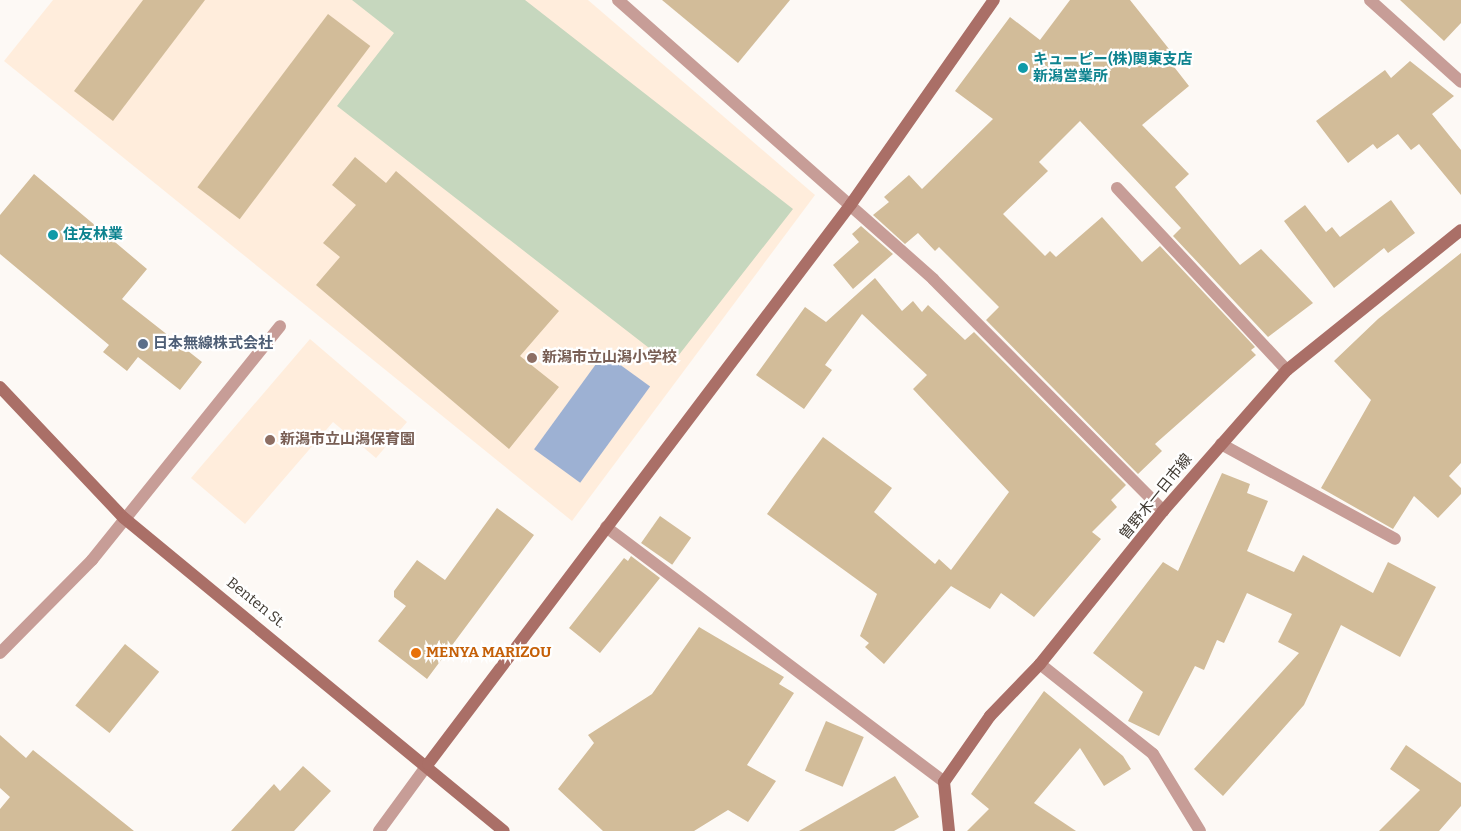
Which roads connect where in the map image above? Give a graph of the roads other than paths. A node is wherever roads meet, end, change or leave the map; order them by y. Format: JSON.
{"nodes":[{"id":1,"x":618,"y":0,"type":"edge"},
{"id":2,"x":994,"y":0,"type":"edge"},
{"id":3,"x":1370,"y":0,"type":"edge"},
{"id":4,"x":1461,"y":82,"type":"edge"},
{"id":5,"x":1117,"y":188,"type":"dead end"},
{"id":6,"x":851,"y":204,"type":"junction"},
{"id":7,"x":1461,"y":230,"type":"edge"},
{"id":8,"x":280,"y":326,"type":"dead end"},
{"id":9,"x":1287,"y":370,"type":"junction"},
{"id":10,"x":0,"y":387,"type":"edge"},
{"id":11,"x":1220,"y":444,"type":"junction"},
{"id":12,"x":1163,"y":511,"type":"junction"},
{"id":13,"x":124,"y":518,"type":"junction"},
{"id":14,"x":606,"y":527,"type":"junction"},
{"id":15,"x":1395,"y":539,"type":"dead end"},
{"id":16,"x":0,"y":653,"type":"edge"},
{"id":17,"x":1040,"y":664,"type":"junction"},
{"id":18,"x":428,"y":764,"type":"junction"},
{"id":19,"x":944,"y":782,"type":"junction"},
{"id":20,"x":379,"y":831,"type":"edge"},
{"id":21,"x":504,"y":831,"type":"edge"},
{"id":22,"x":949,"y":831,"type":"edge"},
{"id":23,"x":1200,"y":831,"type":"edge"}],
"edges":[{"from":1,"to":6,"type":"street"},
{"from":2,"to":6,"type":"street"},
{"from":3,"to":4,"type":"street"},
{"from":5,"to":9,"type":"street"},
{"from":6,"to":12,"type":"street"},
{"from":6,"to":14,"type":"street"},
{"from":7,"to":9,"type":"street","name":"曽野木一日市線"},
{"from":8,"to":13,"type":"street"},
{"from":9,"to":11,"type":"street","name":"曽野木一日市線"},
{"from":10,"to":13,"type":"street","name":"Benten St."},
{"from":11,"to":12,"type":"street","name":"曽野木一日市線"},
{"from":11,"to":15,"type":"street"},
{"from":12,"to":17,"type":"street","name":"曽野木一日市線"},
{"from":13,"to":16,"type":"street"},
{"from":13,"to":18,"type":"street","name":"Benten St."},
{"from":14,"to":18,"type":"street"},
{"from":14,"to":19,"type":"street"},
{"from":17,"to":19,"type":"street","name":"曽野木一日市線"},
{"from":17,"to":23,"type":"street"},
{"from":18,"to":20,"type":"street"},
{"from":18,"to":21,"type":"street","name":"Benten St."},
{"from":19,"to":22,"type":"street"}]}
